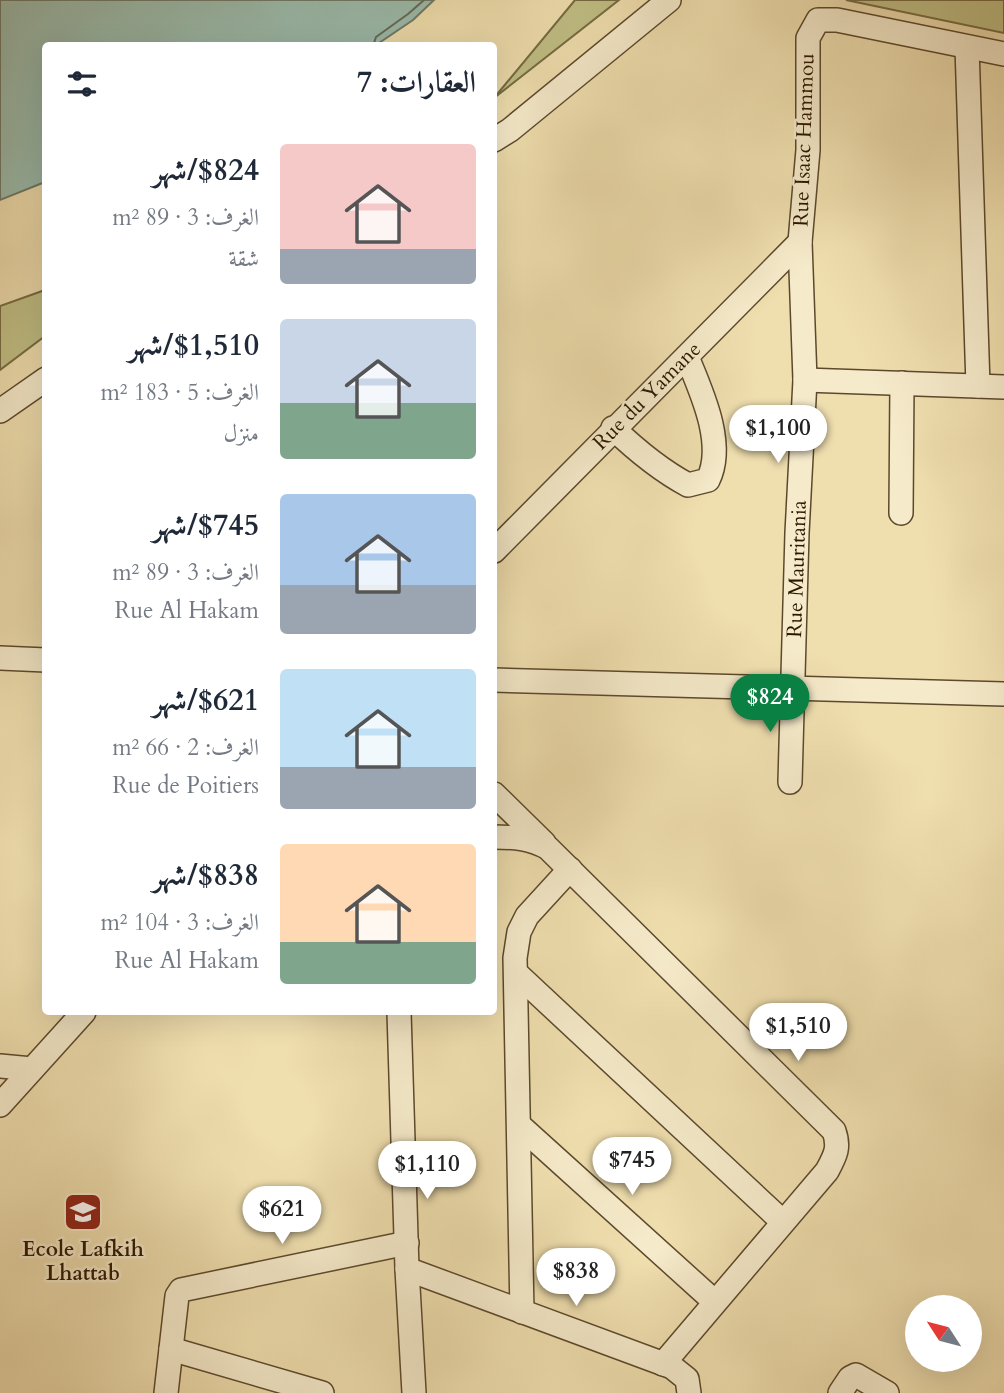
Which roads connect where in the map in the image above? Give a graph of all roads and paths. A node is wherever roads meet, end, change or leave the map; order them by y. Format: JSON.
{"nodes":[{"id":1,"x":669,"y":0,"type":"edge"},
{"id":2,"x":967,"y":47,"type":"junction"},
{"id":3,"x":1004,"y":54,"type":"edge"},
{"id":4,"x":497,"y":138,"type":"edge"},
{"id":5,"x":800,"y":242,"type":"junction"},
{"id":6,"x":687,"y":357,"type":"junction"},
{"id":7,"x":805,"y":380,"type":"junction"},
{"id":8,"x":42,"y":382,"type":"edge"},
{"id":9,"x":902,"y":383,"type":"junction"},
{"id":10,"x":978,"y":386,"type":"junction"},
{"id":11,"x":1004,"y":387,"type":"edge"},
{"id":12,"x":0,"y":411,"type":"edge"},
{"id":13,"x":613,"y":428,"type":"junction"},
{"id":14,"x":901,"y":513,"type":"dead end"},
{"id":15,"x":497,"y":548,"type":"edge"},
{"id":16,"x":0,"y":658,"type":"edge"},
{"id":17,"x":42,"y":660,"type":"edge"},
{"id":18,"x":497,"y":680,"type":"edge"},
{"id":19,"x":794,"y":687,"type":"junction"},
{"id":20,"x":1004,"y":694,"type":"edge"},
{"id":21,"x":790,"y":782,"type":"dead end"},
{"id":22,"x":497,"y":797,"type":"edge"},
{"id":23,"x":497,"y":837,"type":"edge"},
{"id":24,"x":548,"y":848,"type":"junction"},
{"id":25,"x":570,"y":869,"type":"junction"},
{"id":26,"x":516,"y":973,"type":"junction"},
{"id":27,"x":81,"y":1015,"type":"edge"},
{"id":28,"x":399,"y":1015,"type":"edge"},
{"id":29,"x":0,"y":1066,"type":"edge"},
{"id":30,"x":32,"y":1069,"type":"junction"},
{"id":31,"x":0,"y":1105,"type":"edge"},
{"id":32,"x":519,"y":1125,"type":"junction"},
{"id":33,"x":783,"y":1222,"type":"junction"},
{"id":34,"x":407,"y":1243,"type":"junction"},
{"id":35,"x":407,"y":1269,"type":"junction"},
{"id":36,"x":715,"y":1302,"type":"junction"},
{"id":37,"x":522,"y":1312,"type":"junction"},
{"id":38,"x":171,"y":1349,"type":"junction"},
{"id":39,"x":663,"y":1364,"type":"junction"},
{"id":40,"x":166,"y":1393,"type":"edge"},
{"id":41,"x":322,"y":1393,"type":"edge"},
{"id":42,"x":414,"y":1393,"type":"edge"},
{"id":43,"x":689,"y":1393,"type":"edge"},
{"id":44,"x":840,"y":1393,"type":"edge"},
{"id":45,"x":887,"y":1393,"type":"edge"}],
"edges":[{"from":1,"to":4,"type":"street"},
{"from":2,"to":3,"type":"street","name":"Rue Isaac Hammou"},
{"from":2,"to":5,"type":"street","name":"Rue Isaac Hammou"},
{"from":2,"to":10,"type":"street"},
{"from":5,"to":6,"type":"street","name":"Rue du Yamane"},
{"from":5,"to":7,"type":"street","name":"Rue Mauritania"},
{"from":6,"to":13,"type":"street","name":"Rue du Yamane"},
{"from":6,"to":13,"type":"street"},
{"from":7,"to":9,"type":"street"},
{"from":7,"to":19,"type":"street","name":"Rue Mauritania"},
{"from":8,"to":12,"type":"street"},
{"from":9,"to":10,"type":"street"},
{"from":9,"to":14,"type":"street"},
{"from":10,"to":11,"type":"street"},
{"from":13,"to":15,"type":"street","name":"Rue du Yamane"},
{"from":16,"to":17,"type":"street"},
{"from":18,"to":19,"type":"street"},
{"from":19,"to":20,"type":"street"},
{"from":19,"to":21,"type":"street","name":"Rue Mauritania"},
{"from":22,"to":24,"type":"street"},
{"from":23,"to":24,"type":"street"},
{"from":24,"to":25,"type":"street"},
{"from":25,"to":26,"type":"street"},
{"from":25,"to":33,"type":"street"},
{"from":26,"to":32,"type":"street"},
{"from":26,"to":33,"type":"street"},
{"from":27,"to":30,"type":"street"},
{"from":28,"to":34,"type":"street"},
{"from":29,"to":30,"type":"street"},
{"from":30,"to":31,"type":"street"},
{"from":32,"to":36,"type":"street"},
{"from":32,"to":37,"type":"street"},
{"from":33,"to":36,"type":"street"},
{"from":34,"to":35,"type":"street"},
{"from":34,"to":38,"type":"street"},
{"from":35,"to":37,"type":"street"},
{"from":35,"to":42,"type":"street"},
{"from":36,"to":39,"type":"street"},
{"from":37,"to":39,"type":"street"},
{"from":38,"to":40,"type":"street"},
{"from":38,"to":41,"type":"street"},
{"from":39,"to":43,"type":"street"},
{"from":44,"to":45,"type":"street"}]}
